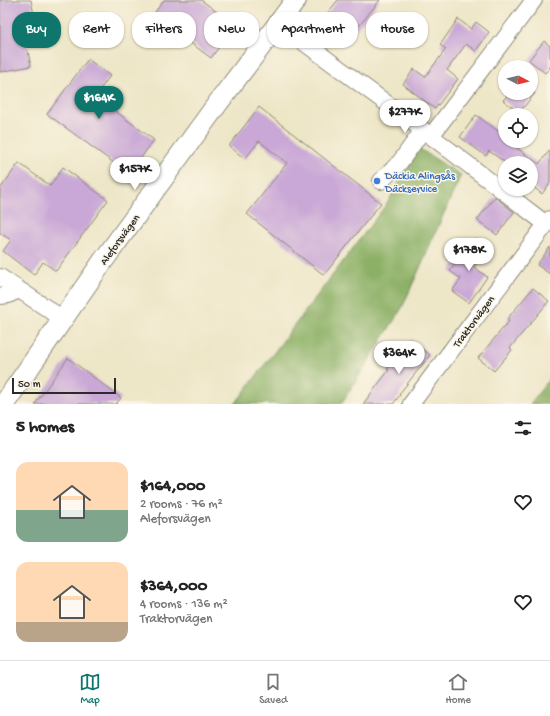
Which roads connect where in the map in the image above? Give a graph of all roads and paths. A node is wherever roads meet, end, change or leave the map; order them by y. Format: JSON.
{"nodes":[{"id":1,"x":296,"y":0,"type":"edge"},
{"id":2,"x":534,"y":0,"type":"edge"},
{"id":3,"x":288,"y":12,"type":"edge"},
{"id":4,"x":267,"y":40,"type":"edge"},
{"id":5,"x":312,"y":48,"type":"edge"},
{"id":6,"x":427,"y":133,"type":"junction"},
{"id":7,"x":381,"y":181,"type":"dead end"},
{"id":8,"x":548,"y":221,"type":"edge"},
{"id":9,"x":0,"y":276,"type":"edge"},
{"id":10,"x":19,"y":290,"type":"junction"},
{"id":11,"x":0,"y":296,"type":"edge"},
{"id":12,"x":63,"y":319,"type":"junction"},
{"id":13,"x":4,"y":404,"type":"edge"},
{"id":14,"x":411,"y":404,"type":"edge"}],
"edges":[{"from":1,"to":3,"type":"street","name":"Aleforsvägen"},
{"from":2,"to":6,"type":"street"},
{"from":4,"to":12,"type":"street","name":"Aleforsvägen"},
{"from":5,"to":6,"type":"street"},
{"from":6,"to":7,"type":"street"},
{"from":6,"to":8,"type":"street"},
{"from":8,"to":14,"type":"street","name":"Traktorvägen"},
{"from":9,"to":10,"type":"street"},
{"from":10,"to":11,"type":"street"},
{"from":10,"to":12,"type":"street"},
{"from":12,"to":13,"type":"street","name":"Aleforsvägen"}]}
